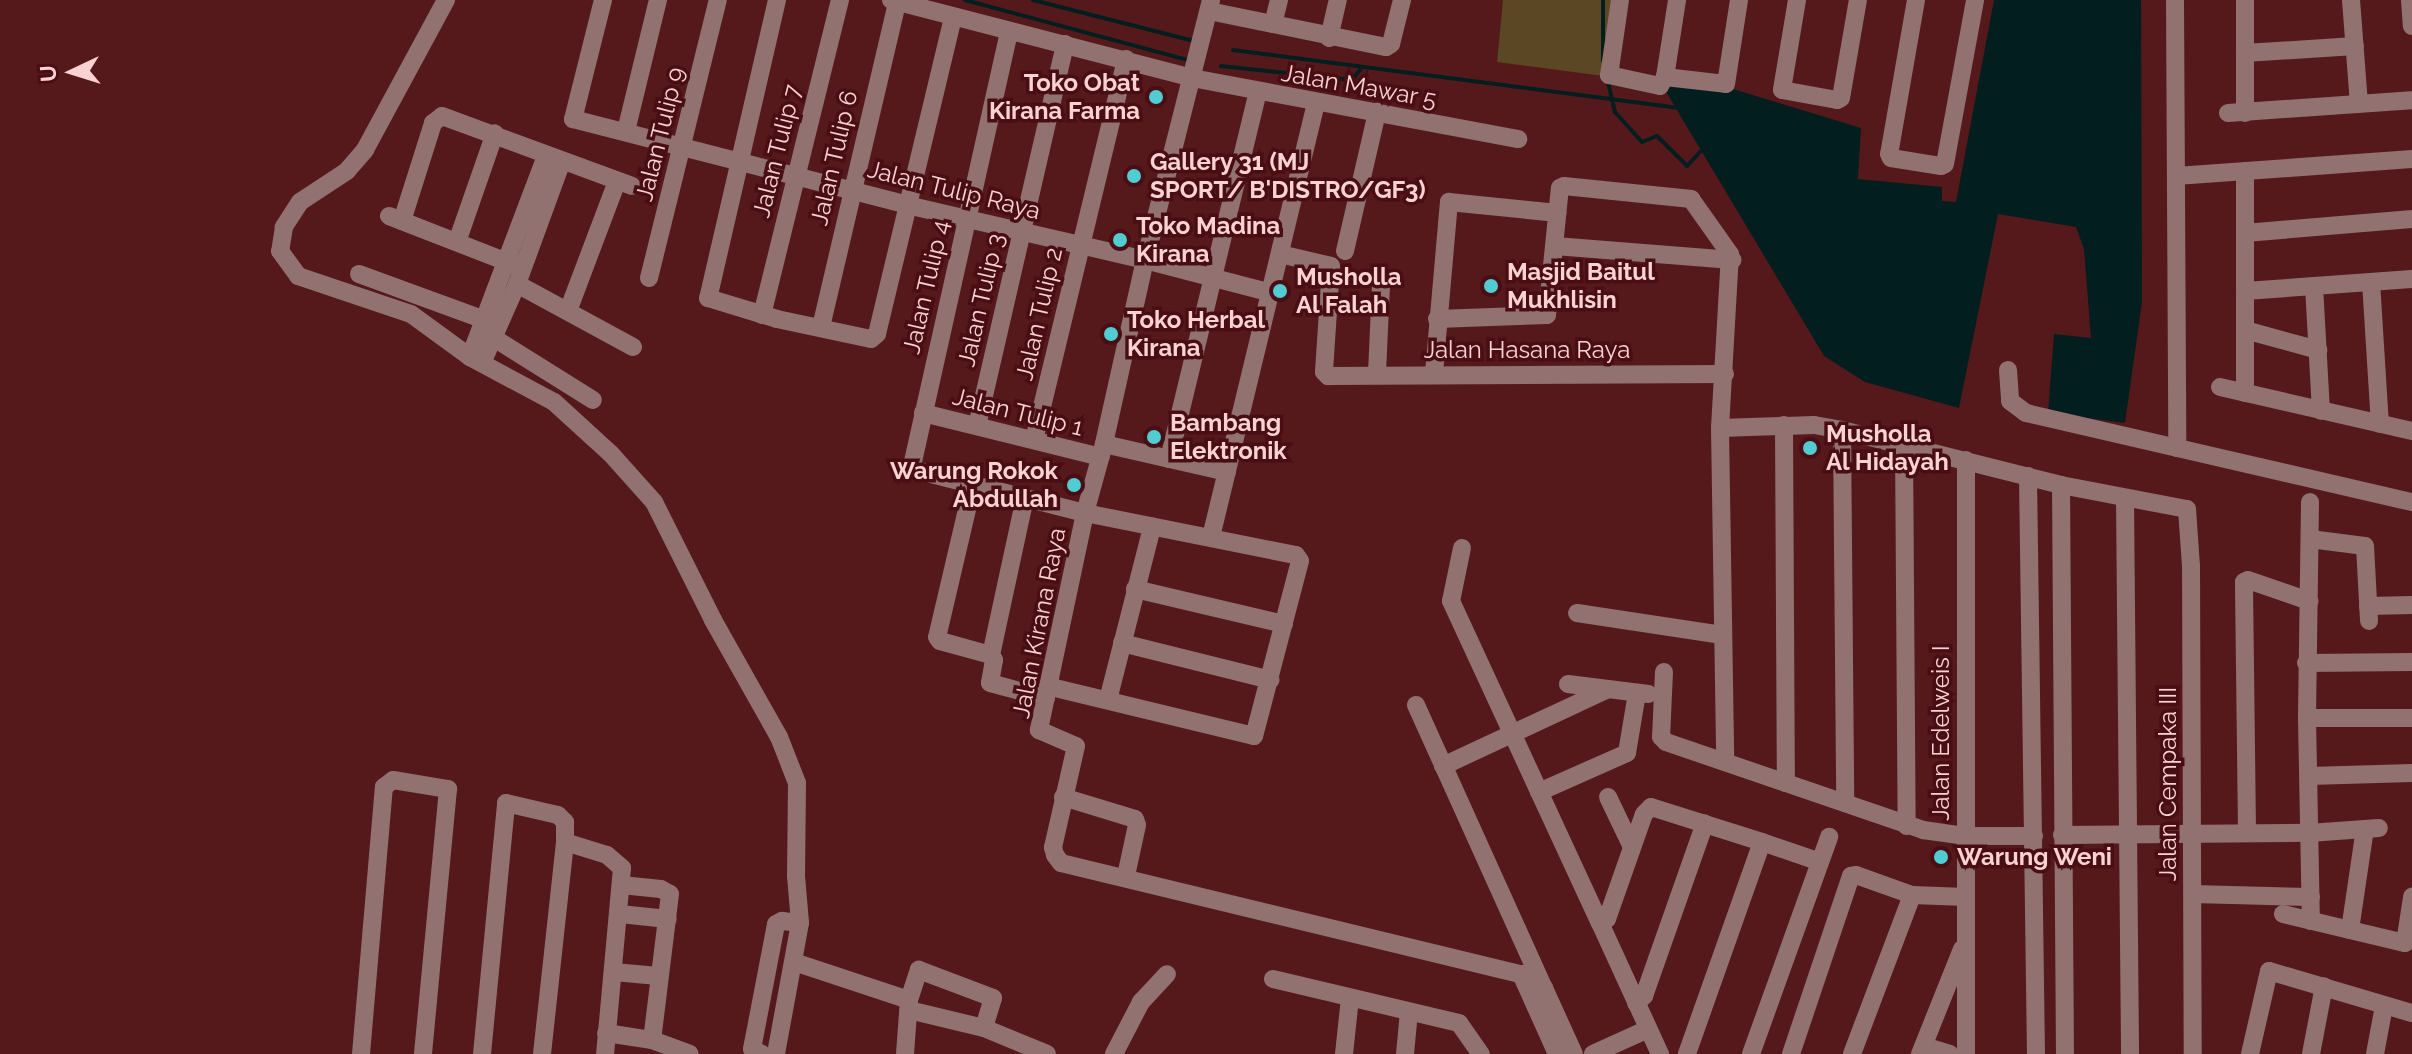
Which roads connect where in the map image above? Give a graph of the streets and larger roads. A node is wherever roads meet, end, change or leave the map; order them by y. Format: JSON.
{"nodes":[{"id":1,"x":446,"y":0,"type":"edge"},
{"id":2,"x":603,"y":0,"type":"edge"},
{"id":3,"x":658,"y":0,"type":"edge"},
{"id":4,"x":718,"y":0,"type":"edge"},
{"id":5,"x":777,"y":0,"type":"edge"},
{"id":6,"x":840,"y":0,"type":"edge"},
{"id":7,"x":1279,"y":0,"type":"edge"},
{"id":8,"x":1338,"y":0,"type":"edge"},
{"id":9,"x":1402,"y":0,"type":"edge"},
{"id":10,"x":1620,"y":0,"type":"edge"},
{"id":11,"x":1677,"y":0,"type":"edge"},
{"id":12,"x":1739,"y":0,"type":"edge"},
{"id":13,"x":1797,"y":0,"type":"edge"},
{"id":14,"x":1858,"y":0,"type":"edge"},
{"id":15,"x":1916,"y":0,"type":"edge"},
{"id":16,"x":1975,"y":0,"type":"edge"},
{"id":17,"x":2175,"y":0,"type":"edge"},
{"id":18,"x":2245,"y":0,"type":"edge"},
{"id":19,"x":2351,"y":0,"type":"edge"},
{"id":20,"x":2410,"y":0,"type":"edge"},
{"id":21,"x":894,"y":1,"type":"edge"},
{"id":22,"x":1210,"y":5,"type":"edge"},
{"id":23,"x":953,"y":17,"type":"junction"},
{"id":24,"x":1273,"y":24,"type":"junction"},
{"id":25,"x":2412,"y":26,"type":"edge"},
{"id":26,"x":1009,"y":32,"type":"junction"},
{"id":27,"x":1329,"y":38,"type":"junction"},
{"id":28,"x":1065,"y":44,"type":"junction"},
{"id":29,"x":2355,"y":46,"type":"junction"},
{"id":30,"x":2245,"y":53,"type":"junction"},
{"id":31,"x":1126,"y":59,"type":"junction"},
{"id":32,"x":1194,"y":70,"type":"junction"},
{"id":33,"x":1665,"y":77,"type":"junction"},
{"id":34,"x":1258,"y":92,"type":"junction"},
{"id":35,"x":2412,"y":100,"type":"edge"},
{"id":36,"x":1316,"y":103,"type":"junction"},
{"id":37,"x":2359,"y":104,"type":"junction"},
{"id":38,"x":1377,"y":112,"type":"junction"},
{"id":39,"x":626,"y":131,"type":"junction"},
{"id":40,"x":495,"y":133,"type":"junction"},
{"id":41,"x":1518,"y":139,"type":"dead end"},
{"id":42,"x":682,"y":146,"type":"junction"},
{"id":43,"x":554,"y":158,"type":"junction"},
{"id":44,"x":2412,"y":159,"type":"edge"},
{"id":45,"x":738,"y":161,"type":"junction"},
{"id":46,"x":2245,"y":171,"type":"junction"},
{"id":47,"x":796,"y":176,"type":"junction"},
{"id":48,"x":2176,"y":176,"type":"junction"},
{"id":49,"x":851,"y":189,"type":"junction"},
{"id":50,"x":907,"y":205,"type":"junction"},
{"id":51,"x":1557,"y":213,"type":"junction"},
{"id":52,"x":2412,"y":219,"type":"edge"},
{"id":53,"x":966,"y":220,"type":"junction"},
{"id":54,"x":1022,"y":233,"type":"junction"},
{"id":55,"x":2245,"y":233,"type":"junction"},
{"id":56,"x":457,"y":242,"type":"junction"},
{"id":57,"x":1079,"y":246,"type":"junction"},
{"id":58,"x":1555,"y":246,"type":"junction"},
{"id":59,"x":1345,"y":251,"type":"dead end"},
{"id":60,"x":1280,"y":254,"type":"junction"},
{"id":61,"x":1145,"y":260,"type":"junction"},
{"id":62,"x":1732,"y":260,"type":"junction"},
{"id":63,"x":516,"y":272,"type":"junction"},
{"id":64,"x":359,"y":274,"type":"dead end"},
{"id":65,"x":1213,"y":277,"type":"junction"},
{"id":66,"x":649,"y":278,"type":"dead end"},
{"id":67,"x":2412,"y":279,"type":"edge"},
{"id":68,"x":2371,"y":282,"type":"junction"},
{"id":69,"x":1381,"y":285,"type":"dead end"},
{"id":70,"x":2314,"y":286,"type":"junction"},
{"id":71,"x":2245,"y":291,"type":"junction"},
{"id":72,"x":1272,"y":293,"type":"junction"},
{"id":73,"x":568,"y":311,"type":"junction"},
{"id":74,"x":762,"y":315,"type":"junction"},
{"id":75,"x":1437,"y":319,"type":"junction"},
{"id":76,"x":821,"y":327,"type":"junction"},
{"id":77,"x":486,"y":329,"type":"junction"},
{"id":78,"x":2245,"y":330,"type":"junction"},
{"id":79,"x":633,"y":347,"type":"dead end"},
{"id":80,"x":2318,"y":350,"type":"junction"},
{"id":81,"x":476,"y":360,"type":"junction"},
{"id":82,"x":2008,"y":370,"type":"dead end"},
{"id":83,"x":1377,"y":373,"type":"junction"},
{"id":84,"x":1434,"y":373,"type":"junction"},
{"id":85,"x":1725,"y":374,"type":"junction"},
{"id":86,"x":2220,"y":387,"type":"dead end"},
{"id":87,"x":2245,"y":393,"type":"junction"},
{"id":88,"x":593,"y":400,"type":"dead end"},
{"id":89,"x":2321,"y":411,"type":"junction"},
{"id":90,"x":923,"y":413,"type":"junction"},
{"id":91,"x":2380,"y":424,"type":"junction"},
{"id":92,"x":1784,"y":425,"type":"junction"},
{"id":93,"x":977,"y":426,"type":"junction"},
{"id":94,"x":1720,"y":428,"type":"junction"},
{"id":95,"x":1842,"y":430,"type":"junction"},
{"id":96,"x":2412,"y":431,"type":"edge"},
{"id":97,"x":1034,"y":440,"type":"junction"},
{"id":98,"x":1904,"y":443,"type":"junction"},
{"id":99,"x":2177,"y":448,"type":"junction"},
{"id":100,"x":1103,"y":450,"type":"junction"},
{"id":101,"x":1169,"y":459,"type":"junction"},
{"id":102,"x":1966,"y":460,"type":"junction"},
{"id":103,"x":1227,"y":472,"type":"junction"},
{"id":104,"x":2028,"y":476,"type":"junction"},
{"id":105,"x":973,"y":484,"type":"junction"},
{"id":106,"x":2061,"y":485,"type":"junction"},
{"id":107,"x":1025,"y":498,"type":"junction"},
{"id":108,"x":2125,"y":498,"type":"junction"},
{"id":109,"x":2310,"y":502,"type":"dead end"},
{"id":110,"x":2412,"y":502,"type":"edge"},
{"id":111,"x":1085,"y":513,"type":"junction"},
{"id":112,"x":1152,"y":527,"type":"junction"},
{"id":113,"x":1211,"y":537,"type":"junction"},
{"id":114,"x":2310,"y":539,"type":"junction"},
{"id":115,"x":1462,"y":548,"type":"dead end"},
{"id":116,"x":1135,"y":589,"type":"junction"},
{"id":117,"x":2309,"y":601,"type":"junction"},
{"id":118,"x":2412,"y":605,"type":"edge"},
{"id":119,"x":1577,"y":613,"type":"dead end"},
{"id":120,"x":1284,"y":624,"type":"junction"},
{"id":121,"x":1722,"y":635,"type":"junction"},
{"id":122,"x":1122,"y":643,"type":"junction"},
{"id":123,"x":991,"y":655,"type":"junction"},
{"id":124,"x":2412,"y":662,"type":"edge"},
{"id":125,"x":2306,"y":663,"type":"junction"},
{"id":126,"x":1664,"y":672,"type":"dead end"},
{"id":127,"x":1270,"y":680,"type":"junction"},
{"id":128,"x":1568,"y":684,"type":"dead end"},
{"id":129,"x":1608,"y":689,"type":"junction"},
{"id":130,"x":1047,"y":692,"type":"junction"},
{"id":131,"x":1108,"y":700,"type":"junction"},
{"id":132,"x":1416,"y":705,"type":"dead end"},
{"id":133,"x":2307,"y":718,"type":"junction"},
{"id":134,"x":2412,"y":718,"type":"edge"},
{"id":135,"x":1512,"y":734,"type":"junction"},
{"id":136,"x":1725,"y":762,"type":"junction"},
{"id":137,"x":1443,"y":766,"type":"junction"},
{"id":138,"x":2412,"y":773,"type":"edge"},
{"id":139,"x":2309,"y":776,"type":"junction"},
{"id":140,"x":1786,"y":783,"type":"junction"},
{"id":141,"x":1539,"y":792,"type":"junction"},
{"id":142,"x":1063,"y":797,"type":"junction"},
{"id":143,"x":1608,"y":797,"type":"dead end"},
{"id":144,"x":1845,"y":803,"type":"junction"},
{"id":145,"x":1644,"y":814,"type":"junction"},
{"id":146,"x":1705,"y":823,"type":"junction"},
{"id":147,"x":1621,"y":825,"type":"junction"},
{"id":148,"x":1907,"y":826,"type":"junction"},
{"id":149,"x":2247,"y":831,"type":"junction"},
{"id":150,"x":2193,"y":832,"type":"junction"},
{"id":151,"x":2129,"y":833,"type":"junction"},
{"id":152,"x":2309,"y":833,"type":"junction"},
{"id":153,"x":2062,"y":835,"type":"junction"},
{"id":154,"x":1965,"y":836,"type":"junction"},
{"id":155,"x":2034,"y":836,"type":"junction"},
{"id":156,"x":1829,"y":837,"type":"dead end"},
{"id":157,"x":565,"y":842,"type":"junction"},
{"id":158,"x":1762,"y":842,"type":"junction"},
{"id":159,"x":1632,"y":847,"type":"junction"},
{"id":160,"x":1820,"y":862,"type":"junction"},
{"id":161,"x":1126,"y":876,"type":"junction"},
{"id":162,"x":621,"y":885,"type":"junction"},
{"id":163,"x":2193,"y":894,"type":"junction"},
{"id":164,"x":1912,"y":895,"type":"junction"},
{"id":165,"x":1966,"y":897,"type":"junction"},
{"id":166,"x":2311,"y":897,"type":"junction"},
{"id":167,"x":2412,"y":897,"type":"edge"},
{"id":168,"x":620,"y":914,"type":"junction"},
{"id":169,"x":2283,"y":914,"type":"dead end"},
{"id":170,"x":668,"y":919,"type":"junction"},
{"id":171,"x":2311,"y":921,"type":"junction"},
{"id":172,"x":800,"y":923,"type":"junction"},
{"id":173,"x":1600,"y":923,"type":"junction"},
{"id":174,"x":2350,"y":930,"type":"junction"},
{"id":175,"x":1965,"y":940,"type":"junction"},
{"id":176,"x":794,"y":962,"type":"junction"},
{"id":177,"x":614,"y":972,"type":"junction"},
{"id":178,"x":1167,"y":974,"type":"dead end"},
{"id":179,"x":1521,"y":974,"type":"junction"},
{"id":180,"x":658,"y":976,"type":"junction"},
{"id":181,"x":1273,"y":979,"type":"dead end"},
{"id":182,"x":2324,"y":986,"type":"junction"},
{"id":183,"x":763,"y":988,"type":"junction"},
{"id":184,"x":1544,"y":988,"type":"junction"},
{"id":185,"x":789,"y":994,"type":"junction"},
{"id":186,"x":1350,"y":998,"type":"junction"},
{"id":187,"x":1636,"y":1003,"type":"junction"},
{"id":188,"x":909,"y":1005,"type":"junction"},
{"id":189,"x":2384,"y":1006,"type":"junction"},
{"id":190,"x":1409,"y":1012,"type":"junction"},
{"id":191,"x":2412,"y":1013,"type":"edge"},
{"id":192,"x":984,"y":1028,"type":"junction"},
{"id":193,"x":1648,"y":1029,"type":"junction"},
{"id":194,"x":606,"y":1033,"type":"junction"},
{"id":195,"x":652,"y":1040,"type":"junction"},
{"id":196,"x":1468,"y":1045,"type":"edge"},
{"id":197,"x":1922,"y":1050,"type":"edge"},
{"id":198,"x":361,"y":1054,"type":"edge"},
{"id":199,"x":423,"y":1054,"type":"edge"},
{"id":200,"x":482,"y":1054,"type":"edge"},
{"id":201,"x":542,"y":1054,"type":"edge"},
{"id":202,"x":605,"y":1054,"type":"edge"},
{"id":203,"x":690,"y":1054,"type":"edge"},
{"id":204,"x":762,"y":1054,"type":"edge"},
{"id":205,"x":776,"y":1054,"type":"edge"},
{"id":206,"x":905,"y":1054,"type":"edge"},
{"id":207,"x":1047,"y":1054,"type":"edge"},
{"id":208,"x":1114,"y":1054,"type":"edge"},
{"id":209,"x":1344,"y":1054,"type":"edge"},
{"id":210,"x":1405,"y":1054,"type":"edge"},
{"id":211,"x":1481,"y":1054,"type":"edge"},
{"id":212,"x":1557,"y":1054,"type":"edge"},
{"id":213,"x":1574,"y":1054,"type":"edge"},
{"id":214,"x":1593,"y":1054,"type":"edge"},
{"id":215,"x":1660,"y":1054,"type":"edge"},
{"id":216,"x":1687,"y":1054,"type":"edge"},
{"id":217,"x":1751,"y":1054,"type":"edge"},
{"id":218,"x":1791,"y":1054,"type":"edge"},
{"id":219,"x":1852,"y":1054,"type":"edge"},
{"id":220,"x":1950,"y":1054,"type":"edge"},
{"id":221,"x":1966,"y":1054,"type":"edge"},
{"id":222,"x":2036,"y":1054,"type":"edge"},
{"id":223,"x":2065,"y":1054,"type":"edge"},
{"id":224,"x":2130,"y":1054,"type":"edge"},
{"id":225,"x":2193,"y":1054,"type":"edge"},
{"id":226,"x":2250,"y":1054,"type":"edge"},
{"id":227,"x":2311,"y":1054,"type":"edge"},
{"id":228,"x":2375,"y":1054,"type":"edge"}],
"edges":[{"from":1,"to":81,"type":"street"},
{"from":2,"to":39,"type":"street","name":"Jalan Tulip Raya"},
{"from":3,"to":39,"type":"street"},
{"from":4,"to":42,"type":"street","name":"Jalan Tulip 9"},
{"from":5,"to":45,"type":"street"},
{"from":6,"to":47,"type":"street","name":"Jalan Tulip 7"},
{"from":7,"to":24,"type":"street"},
{"from":8,"to":27,"type":"street"},
{"from":9,"to":27,"type":"street"},
{"from":10,"to":33,"type":"street"},
{"from":11,"to":33,"type":"street"},
{"from":12,"to":33,"type":"street"},
{"from":13,"to":14,"type":"street"},
{"from":15,"to":16,"type":"street"},
{"from":17,"to":48,"type":"street"},
{"from":18,"to":30,"type":"street"},
{"from":19,"to":29,"type":"street"},
{"from":20,"to":25,"type":"street"},
{"from":21,"to":23,"type":"street","name":"Jalan Mawar 5"},
{"from":21,"to":49,"type":"street","name":"Jalan Tulip 6"},
{"from":22,"to":24,"type":"street"},
{"from":22,"to":32,"type":"street","name":"Jalan Kirana Raya"},
{"from":23,"to":26,"type":"street","name":"Jalan Mawar 5"},
{"from":23,"to":50,"type":"street"},
{"from":24,"to":27,"type":"street"},
{"from":26,"to":28,"type":"street","name":"Jalan Mawar 5"},
{"from":26,"to":53,"type":"street","name":"Jalan Tulip 4"},
{"from":28,"to":31,"type":"street","name":"Jalan Mawar 5"},
{"from":28,"to":54,"type":"street","name":"Jalan Tulip 3"},
{"from":29,"to":30,"type":"street"},
{"from":29,"to":37,"type":"street"},
{"from":30,"to":37,"type":"street"},
{"from":31,"to":32,"type":"street","name":"Jalan Mawar 5"},
{"from":31,"to":57,"type":"street","name":"Jalan Tulip 2"},
{"from":32,"to":34,"type":"street","name":"Jalan Mawar 5"},
{"from":32,"to":61,"type":"street","name":"Jalan Kirana Raya"},
{"from":34,"to":36,"type":"street","name":"Jalan Mawar 5"},
{"from":34,"to":65,"type":"street"},
{"from":35,"to":37,"type":"street"},
{"from":36,"to":38,"type":"street","name":"Jalan Mawar 5"},
{"from":36,"to":60,"type":"street"},
{"from":38,"to":41,"type":"street","name":"Jalan Mawar 5"},
{"from":38,"to":59,"type":"street"},
{"from":39,"to":42,"type":"street","name":"Jalan Tulip Raya"},
{"from":40,"to":43,"type":"street"},
{"from":40,"to":56,"type":"street"},
{"from":40,"to":56,"type":"street"},
{"from":42,"to":45,"type":"street","name":"Jalan Tulip Raya"},
{"from":42,"to":66,"type":"street","name":"Jalan Tulip 9"},
{"from":43,"to":63,"type":"street"},
{"from":43,"to":73,"type":"street"},
{"from":44,"to":46,"type":"street"},
{"from":45,"to":47,"type":"street","name":"Jalan Tulip Raya"},
{"from":45,"to":74,"type":"street"},
{"from":46,"to":48,"type":"street"},
{"from":46,"to":55,"type":"street"},
{"from":47,"to":49,"type":"street","name":"Jalan Tulip Raya"},
{"from":47,"to":74,"type":"street","name":"Jalan Tulip 7"},
{"from":48,"to":99,"type":"street"},
{"from":49,"to":50,"type":"street","name":"Jalan Tulip Raya"},
{"from":49,"to":76,"type":"street","name":"Jalan Tulip 6"},
{"from":50,"to":53,"type":"street","name":"Jalan Tulip Raya"},
{"from":50,"to":76,"type":"street"},
{"from":51,"to":58,"type":"street"},
{"from":51,"to":62,"type":"street"},
{"from":51,"to":75,"type":"street"},
{"from":52,"to":55,"type":"street"},
{"from":53,"to":54,"type":"street","name":"Jalan Tulip Raya"},
{"from":53,"to":90,"type":"street","name":"Jalan Tulip 4"},
{"from":54,"to":57,"type":"street","name":"Jalan Tulip Raya"},
{"from":54,"to":93,"type":"street","name":"Jalan Tulip 3"},
{"from":55,"to":71,"type":"street"},
{"from":56,"to":63,"type":"street"},
{"from":57,"to":61,"type":"street","name":"Jalan Tulip Raya"},
{"from":57,"to":97,"type":"street","name":"Jalan Tulip 2"},
{"from":58,"to":62,"type":"street"},
{"from":58,"to":75,"type":"street"},
{"from":60,"to":72,"type":"street"},
{"from":60,"to":83,"type":"street","name":"Jalan Hasana Raya"},
{"from":61,"to":65,"type":"street","name":"Jalan Tulip Raya"},
{"from":61,"to":100,"type":"street","name":"Jalan Kirana Raya"},
{"from":62,"to":85,"type":"street"},
{"from":63,"to":73,"type":"street"},
{"from":63,"to":77,"type":"street"},
{"from":64,"to":77,"type":"street"},
{"from":65,"to":72,"type":"street","name":"Jalan Tulip Raya"},
{"from":65,"to":101,"type":"street"},
{"from":67,"to":68,"type":"street"},
{"from":68,"to":70,"type":"street"},
{"from":68,"to":91,"type":"street"},
{"from":69,"to":83,"type":"street"},
{"from":70,"to":71,"type":"street"},
{"from":70,"to":80,"type":"street"},
{"from":71,"to":78,"type":"street"},
{"from":72,"to":103,"type":"street"},
{"from":73,"to":79,"type":"street"},
{"from":74,"to":76,"type":"street"},
{"from":75,"to":84,"type":"street"},
{"from":77,"to":81,"type":"street"},
{"from":77,"to":88,"type":"street"},
{"from":78,"to":80,"type":"street"},
{"from":78,"to":87,"type":"street"},
{"from":80,"to":89,"type":"street"},
{"from":81,"to":172,"type":"street"},
{"from":82,"to":99,"type":"street"},
{"from":83,"to":84,"type":"street","name":"Jalan Hasana Raya"},
{"from":84,"to":85,"type":"street","name":"Jalan Hasana Raya"},
{"from":85,"to":94,"type":"street"},
{"from":86,"to":87,"type":"street"},
{"from":87,"to":89,"type":"street"},
{"from":89,"to":91,"type":"street"},
{"from":90,"to":93,"type":"street","name":"Jalan Tulip 1"},
{"from":90,"to":105,"type":"street","name":"Jalan Tulip 4"},
{"from":91,"to":96,"type":"street"},
{"from":92,"to":94,"type":"street"},
{"from":92,"to":95,"type":"street"},
{"from":92,"to":140,"type":"street"},
{"from":93,"to":97,"type":"street","name":"Jalan Tulip 1"},
{"from":94,"to":121,"type":"street"},
{"from":95,"to":98,"type":"street"},
{"from":95,"to":144,"type":"street"},
{"from":97,"to":100,"type":"street","name":"Jalan Tulip 1"},
{"from":98,"to":102,"type":"street"},
{"from":98,"to":148,"type":"street"},
{"from":99,"to":110,"type":"street"},
{"from":100,"to":101,"type":"street","name":"Jalan Tulip 1"},
{"from":100,"to":111,"type":"street","name":"Jalan Kirana Raya"},
{"from":101,"to":103,"type":"street","name":"Jalan Tulip 1"},
{"from":102,"to":104,"type":"street"},
{"from":102,"to":154,"type":"street","name":"Jalan Edelweis I"},
{"from":103,"to":113,"type":"street"},
{"from":104,"to":106,"type":"street"},
{"from":104,"to":155,"type":"street"},
{"from":105,"to":107,"type":"street"},
{"from":105,"to":123,"type":"street"},
{"from":106,"to":108,"type":"street"},
{"from":106,"to":153,"type":"street"},
{"from":107,"to":111,"type":"street"},
{"from":107,"to":123,"type":"street"},
{"from":108,"to":150,"type":"street","name":"Jalan Cempaka III"},
{"from":108,"to":151,"type":"street"},
{"from":109,"to":114,"type":"street"},
{"from":111,"to":112,"type":"street"},
{"from":111,"to":130,"type":"street","name":"Jalan Kirana Raya"},
{"from":112,"to":113,"type":"street"},
{"from":112,"to":116,"type":"street"},
{"from":113,"to":120,"type":"street"},
{"from":114,"to":117,"type":"street"},
{"from":114,"to":118,"type":"street"},
{"from":115,"to":135,"type":"street"},
{"from":116,"to":120,"type":"street"},
{"from":116,"to":122,"type":"street"},
{"from":117,"to":125,"type":"street"},
{"from":117,"to":149,"type":"street"},
{"from":119,"to":121,"type":"street"},
{"from":120,"to":127,"type":"street"},
{"from":121,"to":136,"type":"street"},
{"from":122,"to":127,"type":"street"},
{"from":122,"to":131,"type":"street"},
{"from":123,"to":130,"type":"street"},
{"from":124,"to":125,"type":"street"},
{"from":125,"to":133,"type":"street"},
{"from":126,"to":136,"type":"street"},
{"from":127,"to":131,"type":"street"},
{"from":128,"to":129,"type":"street"},
{"from":129,"to":135,"type":"street"},
{"from":129,"to":141,"type":"street"},
{"from":130,"to":131,"type":"street"},
{"from":130,"to":142,"type":"street","name":"Jalan Kirana Raya"},
{"from":132,"to":137,"type":"street"},
{"from":133,"to":134,"type":"street"},
{"from":133,"to":139,"type":"street"},
{"from":135,"to":137,"type":"street"},
{"from":135,"to":141,"type":"street"},
{"from":136,"to":140,"type":"street"},
{"from":137,"to":184,"type":"street"},
{"from":138,"to":139,"type":"street"},
{"from":139,"to":152,"type":"street"},
{"from":140,"to":144,"type":"street"},
{"from":141,"to":173,"type":"street"},
{"from":142,"to":161,"type":"street"},
{"from":142,"to":161,"type":"street"},
{"from":143,"to":147,"type":"street"},
{"from":144,"to":148,"type":"street"},
{"from":145,"to":146,"type":"street"},
{"from":145,"to":147,"type":"street"},
{"from":145,"to":159,"type":"street"},
{"from":146,"to":158,"type":"street"},
{"from":146,"to":187,"type":"street"},
{"from":147,"to":159,"type":"street"},
{"from":148,"to":154,"type":"street"},
{"from":149,"to":150,"type":"street"},
{"from":149,"to":152,"type":"street"},
{"from":150,"to":151,"type":"street"},
{"from":150,"to":163,"type":"street","name":"Jalan Cempaka III"},
{"from":151,"to":153,"type":"street"},
{"from":151,"to":224,"type":"street"},
{"from":152,"to":166,"type":"street"},
{"from":152,"to":174,"type":"street"},
{"from":153,"to":155,"type":"street"},
{"from":153,"to":223,"type":"street"},
{"from":154,"to":155,"type":"street"},
{"from":154,"to":165,"type":"street","name":"Jalan Edelweis I"},
{"from":155,"to":222,"type":"street"},
{"from":156,"to":160,"type":"street"},
{"from":157,"to":162,"type":"street"},
{"from":157,"to":200,"type":"street"},
{"from":157,"to":201,"type":"street"},
{"from":158,"to":160,"type":"street"},
{"from":158,"to":216,"type":"street"},
{"from":159,"to":173,"type":"street"},
{"from":160,"to":217,"type":"street"},
{"from":161,"to":179,"type":"street"},
{"from":162,"to":168,"type":"street"},
{"from":162,"to":170,"type":"street"},
{"from":163,"to":166,"type":"street"},
{"from":163,"to":225,"type":"street","name":"Jalan Cempaka III"},
{"from":164,"to":165,"type":"street"},
{"from":164,"to":218,"type":"street"},
{"from":164,"to":219,"type":"street"},
{"from":165,"to":175,"type":"street","name":"Jalan Edelweis I"},
{"from":166,"to":171,"type":"street"},
{"from":167,"to":174,"type":"street"},
{"from":168,"to":170,"type":"street"},
{"from":168,"to":177,"type":"street"},
{"from":169,"to":171,"type":"street"},
{"from":170,"to":180,"type":"street"},
{"from":171,"to":174,"type":"street"},
{"from":172,"to":176,"type":"street"},
{"from":172,"to":183,"type":"street"},
{"from":173,"to":187,"type":"street"},
{"from":175,"to":197,"type":"street"},
{"from":175,"to":221,"type":"street","name":"Jalan Edelweis I"},
{"from":176,"to":185,"type":"street"},
{"from":176,"to":188,"type":"street"},
{"from":177,"to":180,"type":"street"},
{"from":177,"to":194,"type":"street"},
{"from":178,"to":208,"type":"street"},
{"from":179,"to":184,"type":"street"},
{"from":179,"to":212,"type":"street"},
{"from":180,"to":195,"type":"street"},
{"from":181,"to":186,"type":"street"},
{"from":182,"to":189,"type":"street"},
{"from":182,"to":226,"type":"street"},
{"from":182,"to":227,"type":"street"},
{"from":183,"to":185,"type":"street"},
{"from":183,"to":204,"type":"street"},
{"from":184,"to":213,"type":"street"},
{"from":185,"to":205,"type":"street"},
{"from":186,"to":190,"type":"street"},
{"from":186,"to":209,"type":"street"},
{"from":187,"to":193,"type":"street"},
{"from":188,"to":192,"type":"street"},
{"from":188,"to":192,"type":"street"},
{"from":188,"to":206,"type":"street"},
{"from":189,"to":191,"type":"street"},
{"from":189,"to":228,"type":"street"},
{"from":190,"to":196,"type":"street"},
{"from":190,"to":210,"type":"street"},
{"from":192,"to":207,"type":"street"},
{"from":193,"to":214,"type":"street"},
{"from":193,"to":215,"type":"street"},
{"from":194,"to":195,"type":"street"},
{"from":194,"to":202,"type":"street"},
{"from":195,"to":203,"type":"street"},
{"from":196,"to":211,"type":"street"},
{"from":197,"to":220,"type":"street"},
{"from":198,"to":199,"type":"street"}]}
